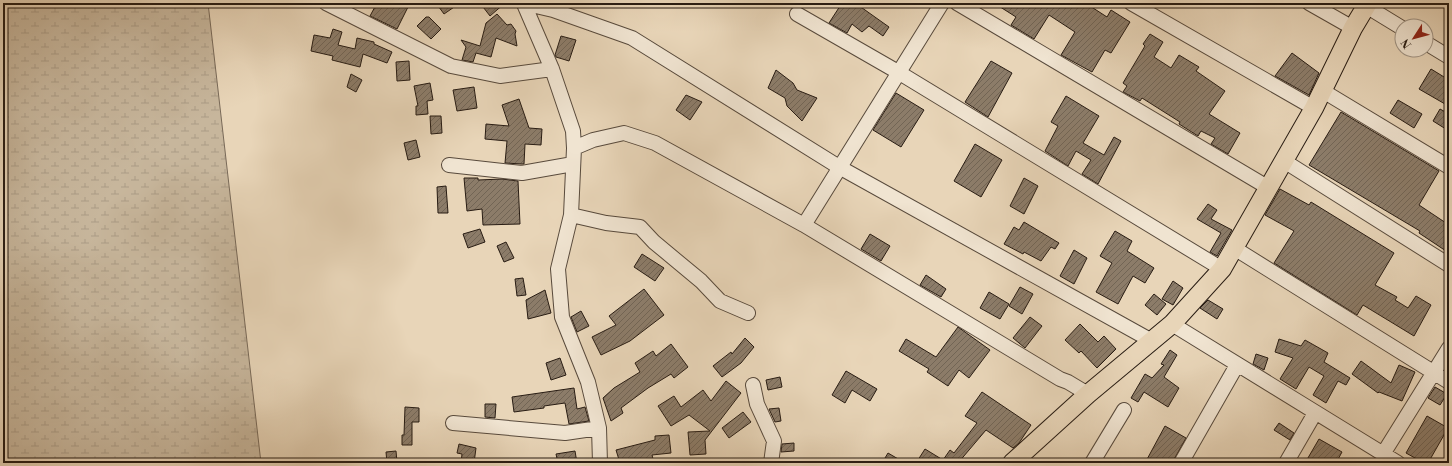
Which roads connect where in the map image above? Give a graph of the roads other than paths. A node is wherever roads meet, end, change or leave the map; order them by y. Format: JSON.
{"nodes":[{"id":1,"x":326,"y":3,"type":"edge"},
{"id":2,"x":942,"y":3,"type":"edge"},
{"id":3,"x":957,"y":3,"type":"edge"},
{"id":4,"x":1131,"y":3,"type":"edge"},
{"id":5,"x":1309,"y":3,"type":"edge"},
{"id":6,"x":524,"y":4,"type":"edge"},
{"id":7,"x":1367,"y":5,"type":"edge"},
{"id":8,"x":555,"y":6,"type":"edge"},
{"id":9,"x":798,"y":14,"type":"dead end"},
{"id":10,"x":1394,"y":23,"type":"edge"},
{"id":11,"x":1353,"y":28,"type":"junction"},
{"id":12,"x":1434,"y":48,"type":"edge"},
{"id":13,"x":1449,"y":57,"type":"edge"},
{"id":14,"x":552,"y":69,"type":"junction"},
{"id":15,"x":898,"y":72,"type":"junction"},
{"id":16,"x":1323,"y":91,"type":"junction"},
{"id":17,"x":1314,"y":108,"type":"junction"},
{"id":18,"x":574,"y":148,"type":"junction"},
{"id":19,"x":1284,"y":161,"type":"junction"},
{"id":20,"x":573,"y":164,"type":"junction"},
{"id":21,"x":449,"y":165,"type":"dead end"},
{"id":22,"x":839,"y":167,"type":"junction"},
{"id":23,"x":1449,"y":167,"type":"edge"},
{"id":24,"x":1269,"y":188,"type":"junction"},
{"id":25,"x":571,"y":215,"type":"junction"},
{"id":26,"x":804,"y":225,"type":"junction"},
{"id":27,"x":1234,"y":248,"type":"junction"},
{"id":28,"x":1449,"y":265,"type":"edge"},
{"id":29,"x":1222,"y":269,"type":"junction"},
{"id":30,"x":748,"y":313,"type":"dead end"},
{"id":31,"x":1172,"y":324,"type":"junction"},
{"id":32,"x":1152,"y":342,"type":"junction"},
{"id":33,"x":1449,"y":348,"type":"edge"},
{"id":34,"x":1237,"y":365,"type":"junction"},
{"id":35,"x":1434,"y":372,"type":"junction"},
{"id":36,"x":1449,"y":382,"type":"edge"},
{"id":37,"x":753,"y":385,"type":"dead end"},
{"id":38,"x":1088,"y":394,"type":"junction"},
{"id":39,"x":1124,"y":410,"type":"dead end"},
{"id":40,"x":1315,"y":412,"type":"junction"},
{"id":41,"x":453,"y":423,"type":"dead end"},
{"id":42,"x":599,"y":428,"type":"junction"},
{"id":43,"x":1391,"y":460,"type":"edge"},
{"id":44,"x":600,"y":463,"type":"edge"},
{"id":45,"x":771,"y":463,"type":"edge"},
{"id":46,"x":1012,"y":463,"type":"edge"},
{"id":47,"x":1092,"y":463,"type":"edge"},
{"id":48,"x":1181,"y":463,"type":"edge"},
{"id":49,"x":1286,"y":463,"type":"edge"}],
"edges":[{"from":1,"to":14,"type":"street"},
{"from":2,"to":15,"type":"street"},
{"from":3,"to":24,"type":"street"},
{"from":4,"to":17,"type":"street"},
{"from":5,"to":11,"type":"street"},
{"from":6,"to":8,"type":"street"},
{"from":6,"to":14,"type":"street"},
{"from":7,"to":10,"type":"street"},
{"from":7,"to":11,"type":"main road"},
{"from":8,"to":22,"type":"street"},
{"from":9,"to":15,"type":"street"},
{"from":11,"to":16,"type":"main road"},
{"from":12,"to":13,"type":"street"},
{"from":14,"to":18,"type":"street"},
{"from":15,"to":22,"type":"street"},
{"from":15,"to":29,"type":"street"},
{"from":16,"to":17,"type":"main road"},
{"from":16,"to":23,"type":"street"},
{"from":17,"to":19,"type":"main road"},
{"from":18,"to":20,"type":"street"},
{"from":18,"to":26,"type":"street"},
{"from":19,"to":24,"type":"main road"},
{"from":19,"to":28,"type":"street"},
{"from":20,"to":21,"type":"street"},
{"from":20,"to":25,"type":"street"},
{"from":22,"to":26,"type":"street"},
{"from":22,"to":32,"type":"street"},
{"from":24,"to":27,"type":"main road"},
{"from":25,"to":30,"type":"street"},
{"from":25,"to":42,"type":"street"},
{"from":26,"to":38,"type":"street"},
{"from":27,"to":29,"type":"main road"},
{"from":27,"to":35,"type":"street"},
{"from":29,"to":31,"type":"main road"},
{"from":31,"to":32,"type":"main road"},
{"from":31,"to":34,"type":"street"},
{"from":32,"to":38,"type":"main road"},
{"from":33,"to":35,"type":"street"},
{"from":34,"to":40,"type":"street"},
{"from":34,"to":48,"type":"street"},
{"from":35,"to":36,"type":"street"},
{"from":35,"to":43,"type":"street"},
{"from":37,"to":45,"type":"street"},
{"from":38,"to":46,"type":"main road"},
{"from":39,"to":47,"type":"street"},
{"from":40,"to":43,"type":"street"},
{"from":40,"to":49,"type":"street"},
{"from":41,"to":42,"type":"street"},
{"from":42,"to":44,"type":"street"}]}
